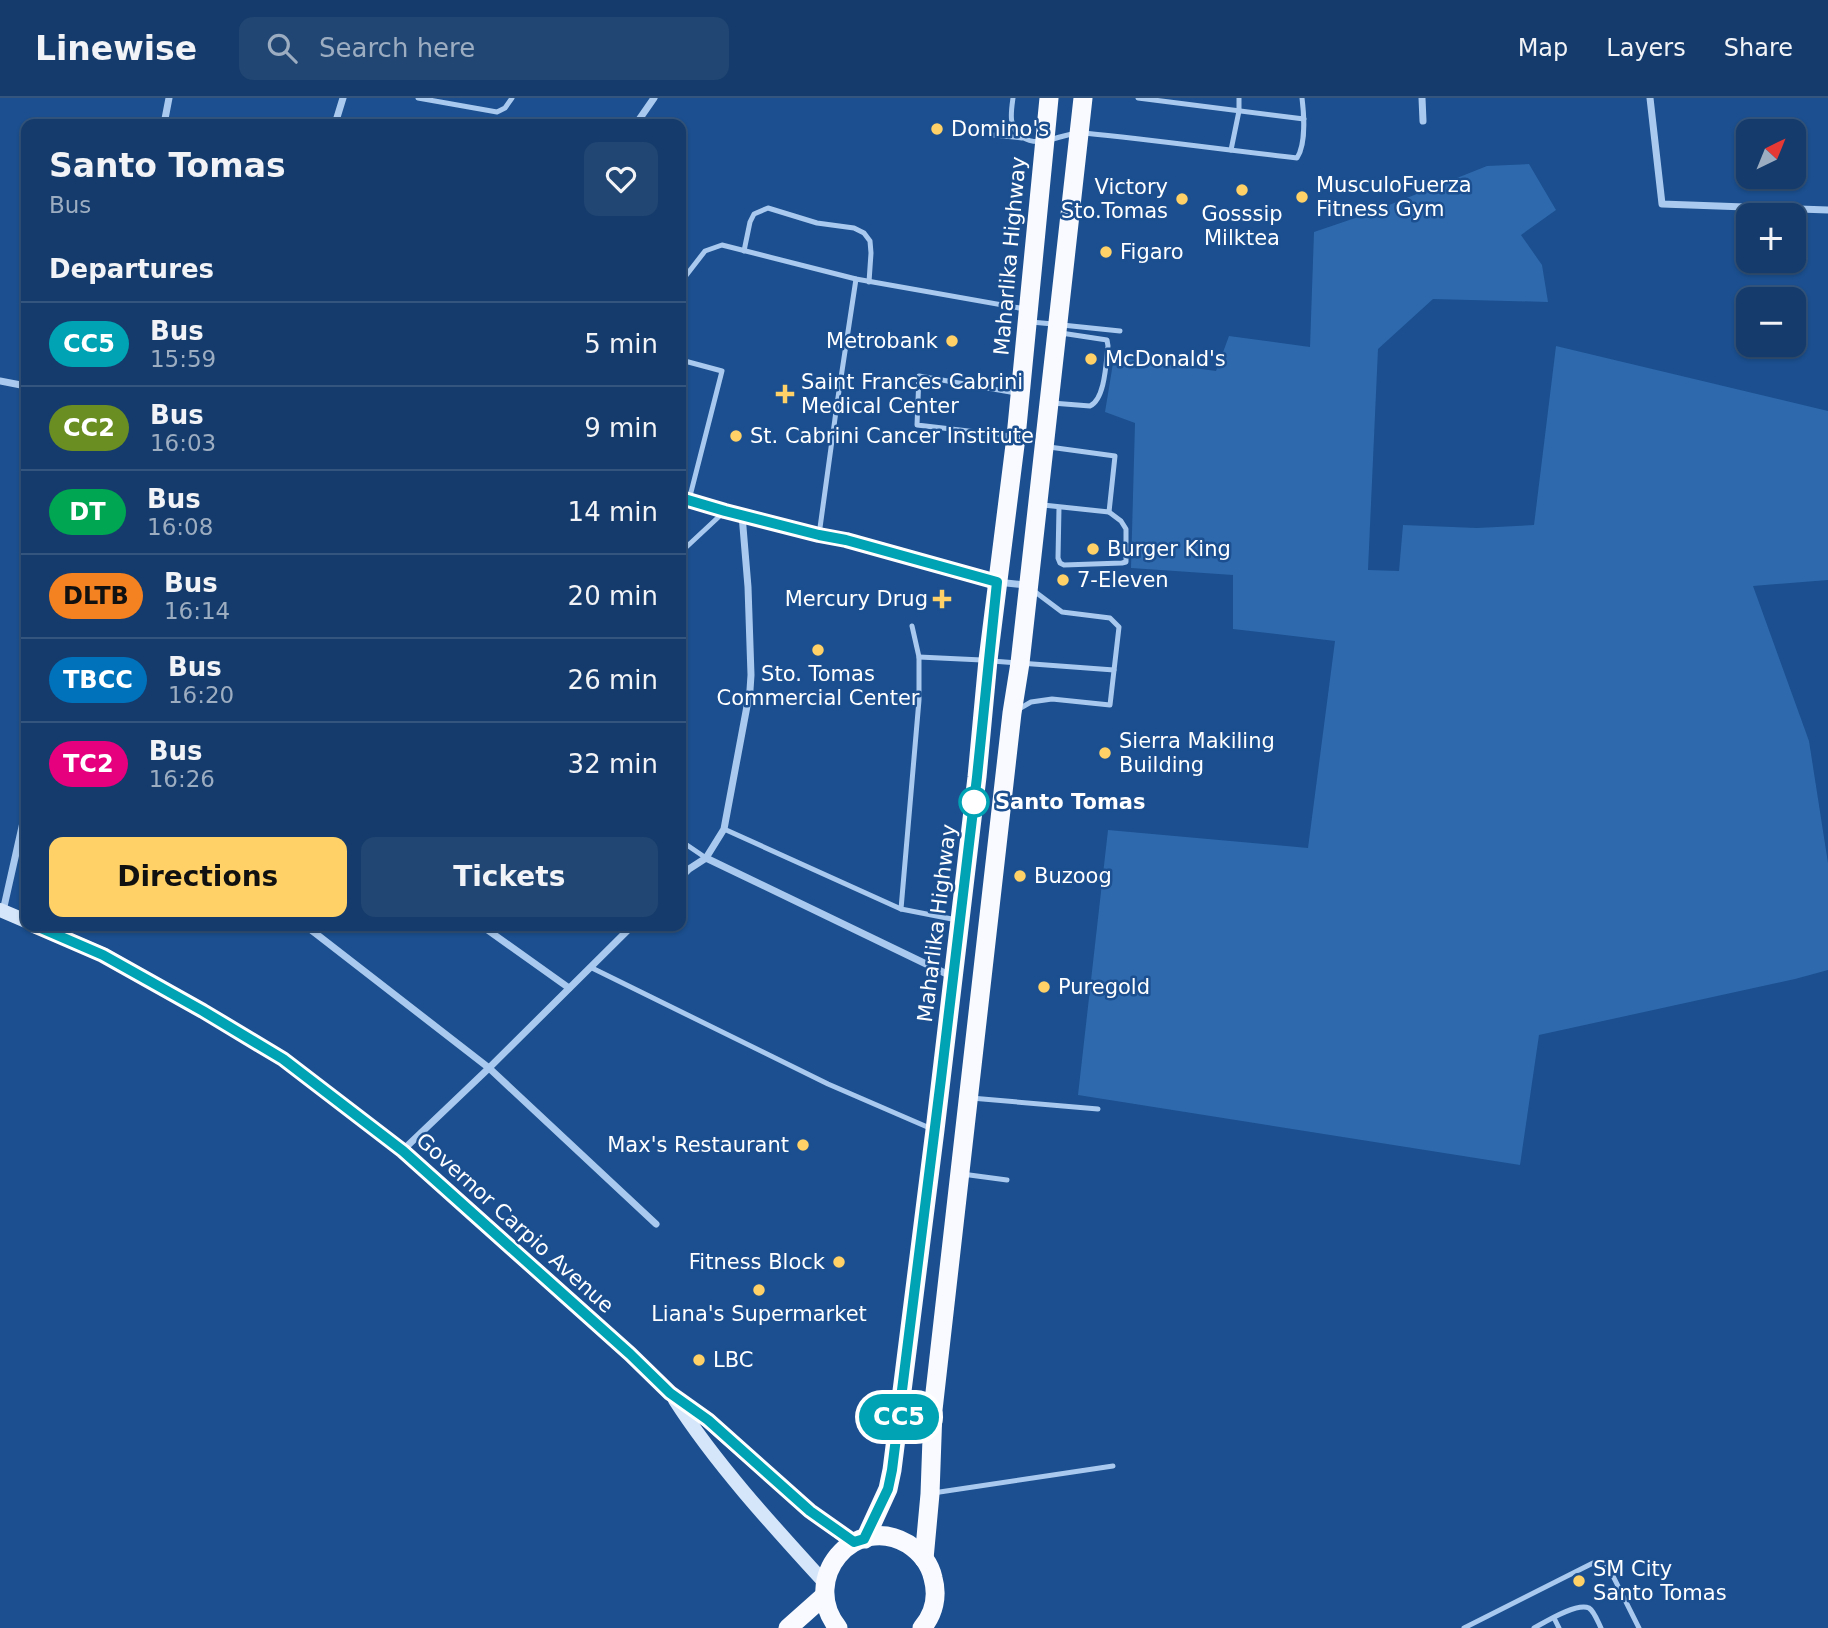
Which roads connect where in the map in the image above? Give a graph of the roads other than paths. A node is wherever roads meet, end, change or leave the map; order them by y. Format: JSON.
{"nodes":[{"id":1,"x":169,"y":98,"type":"edge"},
{"id":2,"x":343,"y":98,"type":"edge"},
{"id":3,"x":418,"y":98,"type":"edge"},
{"id":4,"x":512,"y":98,"type":"edge"},
{"id":5,"x":654,"y":98,"type":"edge"},
{"id":6,"x":1013,"y":98,"type":"edge"},
{"id":7,"x":1049,"y":98,"type":"edge"},
{"id":8,"x":1083,"y":98,"type":"edge"},
{"id":9,"x":1138,"y":98,"type":"edge"},
{"id":10,"x":1239,"y":98,"type":"edge"},
{"id":11,"x":1302,"y":98,"type":"edge"},
{"id":12,"x":1422,"y":98,"type":"edge"},
{"id":13,"x":1650,"y":98,"type":"edge"},
{"id":14,"x":1187,"y":101,"type":"edge"},
{"id":15,"x":1239,"y":111,"type":"junction"},
{"id":16,"x":165,"y":119,"type":"edge"},
{"id":17,"x":337,"y":119,"type":"edge"},
{"id":18,"x":639,"y":119,"type":"edge"},
{"id":19,"x":1304,"y":119,"type":"junction"},
{"id":20,"x":1423,"y":121,"type":"dead end"},
{"id":21,"x":1079,"y":132,"type":"junction"},
{"id":22,"x":994,"y":135,"type":"dead end"},
{"id":23,"x":1024,"y":139,"type":"junction"},
{"id":24,"x":1044,"y":142,"type":"junction"},
{"id":25,"x":1231,"y":150,"type":"junction"},
{"id":26,"x":1828,"y":210,"type":"edge"},
{"id":27,"x":744,"y":251,"type":"junction"},
{"id":28,"x":686,"y":276,"type":"edge"},
{"id":29,"x":856,"y":279,"type":"junction"},
{"id":30,"x":869,"y":282,"type":"junction"},
{"id":31,"x":1028,"y":315,"type":"junction"},
{"id":32,"x":1057,"y":328,"type":"junction"},
{"id":33,"x":1120,"y":331,"type":"dead end"},
{"id":34,"x":686,"y":361,"type":"edge"},
{"id":35,"x":0,"y":381,"type":"edge"},
{"id":36,"x":21,"y":385,"type":"edge"},
{"id":37,"x":1019,"y":394,"type":"junction"},
{"id":38,"x":1048,"y":402,"type":"junction"},
{"id":39,"x":1016,"y":437,"type":"junction"},
{"id":40,"x":1044,"y":447,"type":"junction"},
{"id":41,"x":686,"y":496,"type":"edge"},
{"id":42,"x":686,"y":499,"type":"edge"},
{"id":43,"x":1036,"y":504,"type":"junction"},
{"id":44,"x":1059,"y":508,"type":"junction"},
{"id":45,"x":725,"y":511,"type":"junction"},
{"id":46,"x":1109,"y":512,"type":"junction"},
{"id":47,"x":742,"y":515,"type":"junction"},
{"id":48,"x":819,"y":535,"type":"junction"},
{"id":49,"x":686,"y":547,"type":"edge"},
{"id":50,"x":997,"y":582,"type":"junction"},
{"id":51,"x":1027,"y":586,"type":"junction"},
{"id":52,"x":912,"y":626,"type":"dead end"},
{"id":53,"x":919,"y":657,"type":"junction"},
{"id":54,"x":988,"y":660,"type":"junction"},
{"id":55,"x":1020,"y":663,"type":"junction"},
{"id":56,"x":1114,"y":670,"type":"junction"},
{"id":57,"x":1012,"y":713,"type":"junction"},
{"id":58,"x":724,"y":829,"type":"junction"},
{"id":59,"x":21,"y":830,"type":"edge"},
{"id":60,"x":686,"y":844,"type":"edge"},
{"id":61,"x":706,"y":858,"type":"junction"},
{"id":62,"x":686,"y":872,"type":"edge"},
{"id":63,"x":901,"y":909,"type":"junction"},
{"id":64,"x":2,"y":911,"type":"edge"},
{"id":65,"x":21,"y":920,"type":"edge"},
{"id":66,"x":960,"y":920,"type":"junction"},
{"id":67,"x":48,"y":931,"type":"edge"},
{"id":68,"x":312,"y":931,"type":"edge"},
{"id":69,"x":489,"y":931,"type":"edge"},
{"id":70,"x":627,"y":931,"type":"edge"},
{"id":71,"x":590,"y":967,"type":"junction"},
{"id":72,"x":953,"y":977,"type":"junction"},
{"id":73,"x":569,"y":988,"type":"junction"},
{"id":74,"x":489,"y":1068,"type":"junction"},
{"id":75,"x":968,"y":1097,"type":"junction"},
{"id":76,"x":1098,"y":1109,"type":"dead end"},
{"id":77,"x":935,"y":1130,"type":"junction"},
{"id":78,"x":403,"y":1151,"type":"junction"},
{"id":79,"x":959,"y":1174,"type":"junction"},
{"id":80,"x":1007,"y":1180,"type":"dead end"},
{"id":81,"x":656,"y":1224,"type":"dead end"},
{"id":82,"x":670,"y":1393,"type":"junction"},
{"id":83,"x":1113,"y":1466,"type":"dead end"},
{"id":84,"x":930,"y":1494,"type":"junction"},
{"id":85,"x":859,"y":1541,"type":"junction"},
{"id":86,"x":924,"y":1559,"type":"junction"},
{"id":87,"x":825,"y":1590,"type":"junction"},
{"id":88,"x":934,"y":1601,"type":"junction"},
{"id":89,"x":1554,"y":1618,"type":"junction"},
{"id":90,"x":788,"y":1628,"type":"edge"},
{"id":91,"x":838,"y":1628,"type":"edge"},
{"id":92,"x":922,"y":1628,"type":"edge"},
{"id":93,"x":937,"y":1628,"type":"edge"},
{"id":94,"x":1464,"y":1628,"type":"edge"},
{"id":95,"x":1534,"y":1628,"type":"edge"},
{"id":96,"x":1559,"y":1628,"type":"edge"},
{"id":97,"x":1601,"y":1628,"type":"edge"},
{"id":98,"x":1639,"y":1628,"type":"edge"}],
"edges":[{"from":1,"to":16,"type":"street"},
{"from":2,"to":17,"type":"street"},
{"from":3,"to":4,"type":"lane"},
{"from":5,"to":18,"type":"street"},
{"from":6,"to":23,"type":"lane"},
{"from":7,"to":24,"type":"highway","name":"Maharlika Highway"},
{"from":8,"to":21,"type":"highway"},
{"from":9,"to":14,"type":"lane"},
{"from":10,"to":15,"type":"lane"},
{"from":11,"to":19,"type":"lane"},
{"from":12,"to":20,"type":"street"},
{"from":13,"to":26,"type":"street"},
{"from":14,"to":15,"type":"lane"},
{"from":15,"to":19,"type":"lane"},
{"from":15,"to":25,"type":"lane"},
{"from":19,"to":25,"type":"lane"},
{"from":21,"to":24,"type":"lane"},
{"from":21,"to":25,"type":"lane"},
{"from":21,"to":32,"type":"highway"},
{"from":22,"to":23,"type":"lane"},
{"from":23,"to":24,"type":"lane"},
{"from":24,"to":31,"type":"highway","name":"Maharlika Highway"},
{"from":27,"to":28,"type":"lane"},
{"from":27,"to":29,"type":"lane"},
{"from":27,"to":30,"type":"lane"},
{"from":29,"to":30,"type":"lane"},
{"from":29,"to":48,"type":"lane"},
{"from":30,"to":31,"type":"lane"},
{"from":31,"to":32,"type":"lane"},
{"from":31,"to":37,"type":"highway","name":"Maharlika Highway"},
{"from":32,"to":33,"type":"lane"},
{"from":32,"to":38,"type":"highway"},
{"from":32,"to":38,"type":"lane"},
{"from":34,"to":41,"type":"lane"},
{"from":35,"to":36,"type":"street"},
{"from":37,"to":39,"type":"highway","name":"Maharlika Highway"},
{"from":37,"to":39,"type":"lane"},
{"from":38,"to":40,"type":"highway"},
{"from":39,"to":50,"type":"highway","name":"Maharlika Highway"},
{"from":40,"to":43,"type":"highway"},
{"from":40,"to":46,"type":"lane"},
{"from":42,"to":45,"type":"street"},
{"from":43,"to":44,"type":"lane"},
{"from":43,"to":51,"type":"highway"},
{"from":44,"to":46,"type":"lane"},
{"from":44,"to":46,"type":"lane"},
{"from":45,"to":47,"type":"street"},
{"from":45,"to":49,"type":"lane"},
{"from":47,"to":48,"type":"street"},
{"from":47,"to":58,"type":"street"},
{"from":48,"to":50,"type":"street"},
{"from":50,"to":51,"type":"street"},
{"from":50,"to":54,"type":"highway","name":"Maharlika Highway"},
{"from":51,"to":55,"type":"highway"},
{"from":51,"to":56,"type":"lane"},
{"from":52,"to":53,"type":"lane"},
{"from":53,"to":54,"type":"lane"},
{"from":53,"to":63,"type":"lane"},
{"from":54,"to":55,"type":"lane"},
{"from":54,"to":66,"type":"highway","name":"Maharlika Highway"},
{"from":55,"to":56,"type":"lane"},
{"from":55,"to":57,"type":"highway"},
{"from":56,"to":57,"type":"lane"},
{"from":57,"to":75,"type":"highway"},
{"from":58,"to":61,"type":"street"},
{"from":58,"to":63,"type":"lane"},
{"from":59,"to":64,"type":"street"},
{"from":60,"to":61,"type":"lane"},
{"from":61,"to":62,"type":"street"},
{"from":61,"to":72,"type":"street"},
{"from":63,"to":66,"type":"lane"},
{"from":64,"to":65,"type":"main road"},
{"from":66,"to":72,"type":"highway","name":"Maharlika Highway"},
{"from":67,"to":78,"type":"main road","name":"Governor Carpio Avenue"},
{"from":68,"to":74,"type":"street"},
{"from":69,"to":73,"type":"street"},
{"from":70,"to":71,"type":"street"},
{"from":71,"to":73,"type":"street"},
{"from":71,"to":77,"type":"lane"},
{"from":72,"to":77,"type":"highway","name":"Maharlika Highway"},
{"from":73,"to":74,"type":"street"},
{"from":74,"to":78,"type":"street"},
{"from":74,"to":81,"type":"street"},
{"from":75,"to":76,"type":"lane"},
{"from":75,"to":79,"type":"highway"},
{"from":77,"to":85,"type":"highway","name":"Maharlika Highway"},
{"from":78,"to":82,"type":"main road","name":"Governor Carpio Avenue"},
{"from":79,"to":80,"type":"lane"},
{"from":79,"to":84,"type":"highway"},
{"from":82,"to":85,"type":"main road","name":"Governor Carpio Avenue"},
{"from":82,"to":87,"type":"main road","name":"Governor Carpio Avenue"},
{"from":83,"to":84,"type":"lane"},
{"from":84,"to":86,"type":"highway"},
{"from":85,"to":86,"type":"highway"},
{"from":85,"to":87,"type":"highway","name":"Maharlika Highway"},
{"from":86,"to":88,"type":"highway"},
{"from":87,"to":90,"type":"highway"},
{"from":87,"to":91,"type":"highway"},
{"from":88,"to":92,"type":"highway"},
{"from":88,"to":93,"type":"highway"},
{"from":89,"to":95,"type":"lane"},
{"from":89,"to":96,"type":"lane"},
{"from":89,"to":97,"type":"lane"},
{"from":94,"to":98,"type":"lane"}]}
